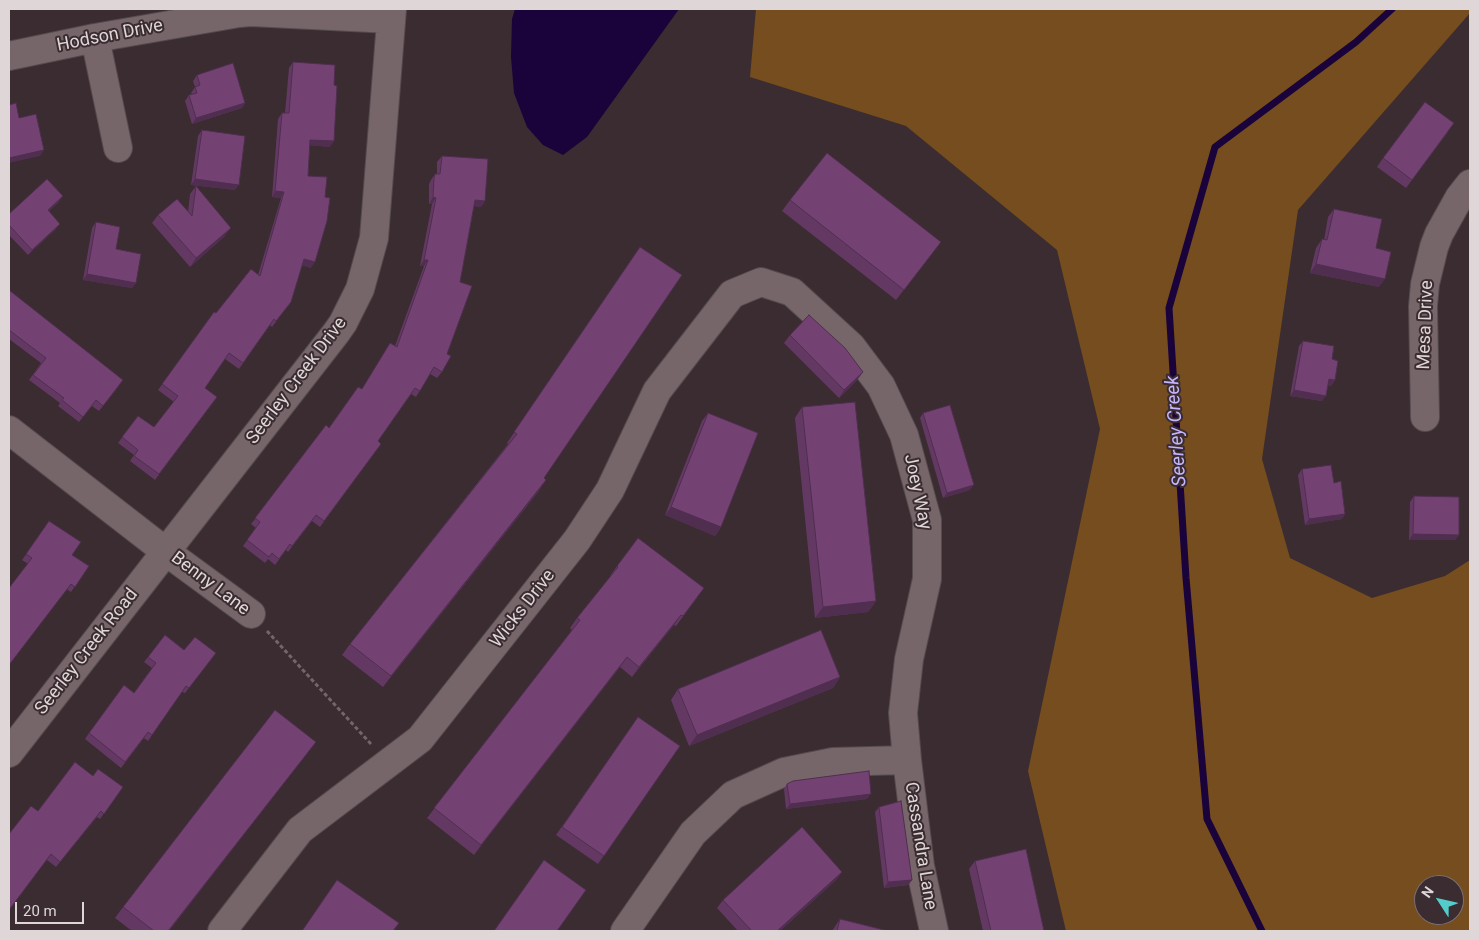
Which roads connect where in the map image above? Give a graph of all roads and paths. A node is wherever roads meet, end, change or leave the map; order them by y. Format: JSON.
{"nodes":[{"id":1,"x":391,"y":14,"type":"edge"},
{"id":2,"x":95,"y":38,"type":"junction"},
{"id":3,"x":9,"y":56,"type":"edge"},
{"id":4,"x":118,"y":148,"type":"dead end"},
{"id":5,"x":1470,"y":184,"type":"edge"},
{"id":6,"x":792,"y":292,"type":"joint"},
{"id":7,"x":1425,"y":416,"type":"dead end"},
{"id":8,"x":9,"y":430,"type":"edge"},
{"id":9,"x":166,"y":551,"type":"junction"},
{"id":10,"x":251,"y":614,"type":"joint"},
{"id":11,"x":9,"y":753,"type":"edge"},
{"id":12,"x":907,"y":760,"type":"junction"},
{"id":13,"x":389,"y":763,"type":"junction"},
{"id":14,"x":222,"y":931,"type":"edge"},
{"id":15,"x":625,"y":931,"type":"edge"},
{"id":16,"x":934,"y":931,"type":"edge"}],
"edges":[{"from":1,"to":2,"type":"street","name":"Hodson Drive"},
{"from":1,"to":9,"type":"street","name":"Seerley Creek Drive"},
{"from":2,"to":3,"type":"street","name":"Hodson Drive"},
{"from":2,"to":4,"type":"street"},
{"from":5,"to":7,"type":"street","name":"Mesa Drive"},
{"from":6,"to":12,"type":"street","name":"Joey Way"},
{"from":6,"to":13,"type":"street","name":"Wicks Drive"},
{"from":8,"to":9,"type":"street","name":"Benny Lane"},
{"from":9,"to":10,"type":"street","name":"Benny Lane"},
{"from":9,"to":11,"type":"street","name":"Seerley Creek Road"},
{"from":10,"to":13,"type":"path","name":"Benny Lane"},
{"from":12,"to":15,"type":"street"},
{"from":12,"to":16,"type":"street","name":"Cassandra Lane"},
{"from":13,"to":14,"type":"street","name":"Wicks Drive"}]}
